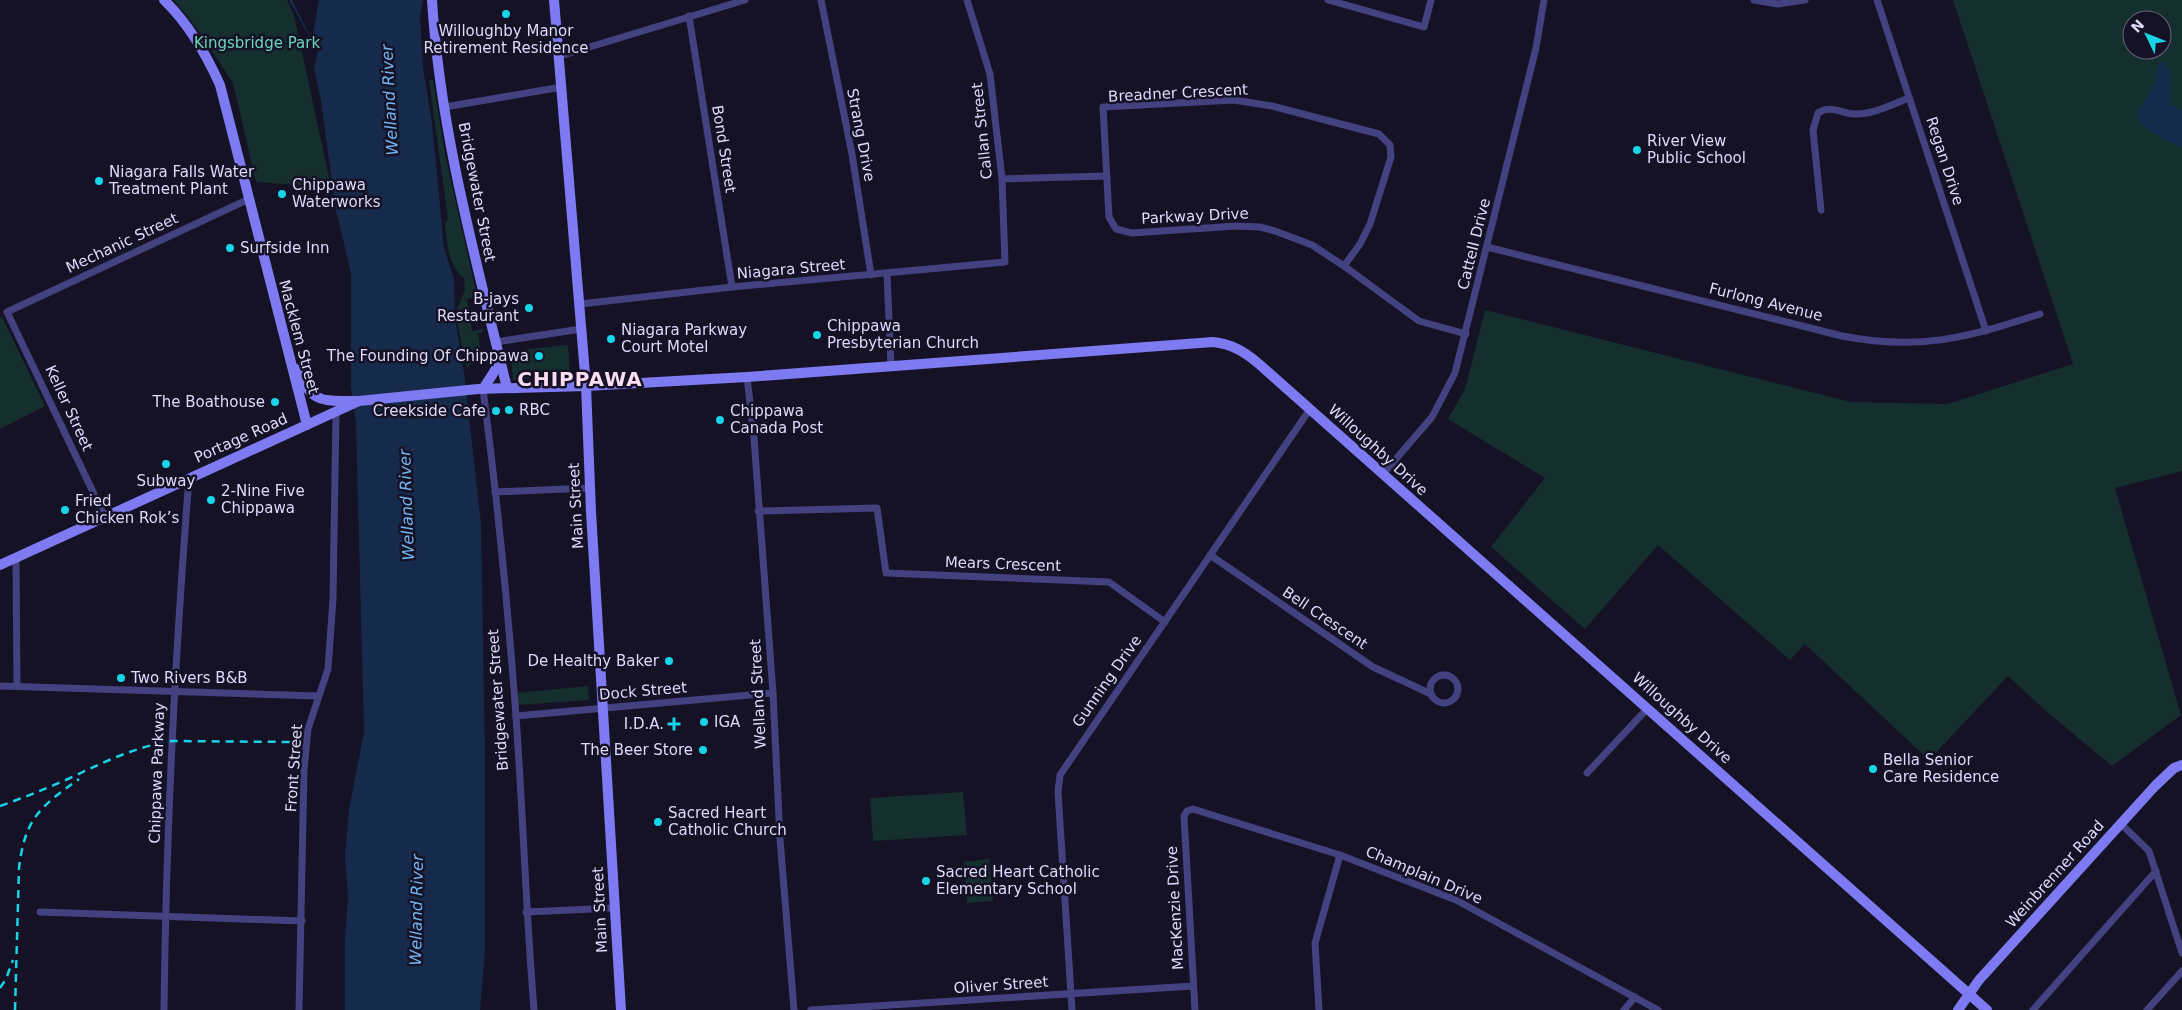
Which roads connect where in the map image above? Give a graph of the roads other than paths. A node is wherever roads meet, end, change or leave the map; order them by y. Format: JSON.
{"nodes":[{"id":1,"x":164,"y":0,"type":"edge"},
{"id":2,"x":432,"y":0,"type":"edge"},
{"id":3,"x":554,"y":0,"type":"edge"},
{"id":4,"x":745,"y":0,"type":"edge"},
{"id":5,"x":820,"y":0,"type":"edge"},
{"id":6,"x":967,"y":0,"type":"edge"},
{"id":7,"x":1328,"y":0,"type":"edge"},
{"id":8,"x":1431,"y":0,"type":"edge"},
{"id":9,"x":1544,"y":0,"type":"edge"},
{"id":10,"x":1754,"y":0,"type":"edge"},
{"id":11,"x":1805,"y":0,"type":"edge"},
{"id":12,"x":1877,"y":0,"type":"edge"},
{"id":13,"x":689,"y":16,"type":"junction"},
{"id":14,"x":560,"y":56,"type":"junction"},
{"id":15,"x":562,"y":87,"type":"junction"},
{"id":16,"x":1909,"y":98,"type":"junction"},
{"id":17,"x":446,"y":107,"type":"junction"},
{"id":18,"x":1107,"y":176,"type":"junction"},
{"id":19,"x":1002,"y":179,"type":"junction"},
{"id":20,"x":249,"y":198,"type":"junction"},
{"id":21,"x":1821,"y":210,"type":"dead end"},
{"id":22,"x":1487,"y":247,"type":"junction"},
{"id":23,"x":1005,"y":262,"type":"joint"},
{"id":24,"x":1344,"y":266,"type":"junction"},
{"id":25,"x":887,"y":274,"type":"junction"},
{"id":26,"x":871,"y":275,"type":"junction"},
{"id":27,"x":732,"y":288,"type":"junction"},
{"id":28,"x":580,"y":304,"type":"junction"},
{"id":29,"x":7,"y":312,"type":"joint"},
{"id":30,"x":2040,"y":314,"type":"dead end"},
{"id":31,"x":581,"y":329,"type":"junction"},
{"id":32,"x":1986,"y":331,"type":"junction"},
{"id":33,"x":1466,"y":334,"type":"junction"},
{"id":34,"x":284,"y":342,"type":"junction"},
{"id":35,"x":496,"y":342,"type":"junction"},
{"id":36,"x":500,"y":359,"type":"junction"},
{"id":37,"x":891,"y":365,"type":"junction"},
{"id":38,"x":747,"y":377,"type":"junction"},
{"id":39,"x":586,"y":386,"type":"junction"},
{"id":40,"x":507,"y":388,"type":"junction"},
{"id":41,"x":480,"y":389,"type":"junction"},
{"id":42,"x":335,"y":406,"type":"junction"},
{"id":43,"x":1310,"y":409,"type":"junction"},
{"id":44,"x":307,"y":425,"type":"junction"},
{"id":45,"x":1383,"y":474,"type":"junction"},
{"id":46,"x":189,"y":478,"type":"junction"},
{"id":47,"x":589,"y":488,"type":"junction"},
{"id":48,"x":495,"y":492,"type":"junction"},
{"id":49,"x":758,"y":511,"type":"junction"},
{"id":50,"x":105,"y":517,"type":"junction"},
{"id":51,"x":1210,"y":555,"type":"junction"},
{"id":52,"x":16,"y":558,"type":"junction"},
{"id":53,"x":0,"y":565,"type":"edge"},
{"id":54,"x":1165,"y":622,"type":"junction"},
{"id":55,"x":0,"y":686,"type":"edge"},
{"id":56,"x":17,"y":686,"type":"junction"},
{"id":57,"x":173,"y":692,"type":"junction"},
{"id":58,"x":773,"y":693,"type":"junction"},
{"id":59,"x":1431,"y":694,"type":"dead end"},
{"id":60,"x":318,"y":696,"type":"junction"},
{"id":61,"x":603,"y":708,"type":"junction"},
{"id":62,"x":1648,"y":708,"type":"junction"},
{"id":63,"x":516,"y":716,"type":"junction"},
{"id":64,"x":2182,"y":765,"type":"edge"},
{"id":65,"x":1587,"y":773,"type":"dead end"},
{"id":66,"x":1193,"y":809,"type":"joint"},
{"id":67,"x":2121,"y":824,"type":"junction"},
{"id":68,"x":1340,"y":855,"type":"junction"},
{"id":69,"x":2156,"y":871,"type":"junction"},
{"id":70,"x":615,"y":908,"type":"junction"},
{"id":71,"x":40,"y":912,"type":"dead end"},
{"id":72,"x":526,"y":912,"type":"junction"},
{"id":73,"x":165,"y":915,"type":"junction"},
{"id":74,"x":302,"y":921,"type":"junction"},
{"id":75,"x":2182,"y":953,"type":"edge"},
{"id":76,"x":2182,"y":971,"type":"edge"},
{"id":77,"x":1193,"y":986,"type":"junction"},
{"id":78,"x":1071,"y":994,"type":"junction"},
{"id":79,"x":1969,"y":994,"type":"junction"},
{"id":80,"x":1635,"y":997,"type":"junction"},
{"id":81,"x":164,"y":1010,"type":"edge"},
{"id":82,"x":299,"y":1010,"type":"edge"},
{"id":83,"x":534,"y":1010,"type":"edge"},
{"id":84,"x":621,"y":1010,"type":"edge"},
{"id":85,"x":794,"y":1010,"type":"edge"},
{"id":86,"x":811,"y":1010,"type":"edge"},
{"id":87,"x":1072,"y":1010,"type":"edge"},
{"id":88,"x":1195,"y":1010,"type":"edge"},
{"id":89,"x":1319,"y":1010,"type":"edge"},
{"id":90,"x":1624,"y":1010,"type":"edge"},
{"id":91,"x":1658,"y":1010,"type":"edge"},
{"id":92,"x":1958,"y":1010,"type":"edge"},
{"id":93,"x":1987,"y":1010,"type":"edge"},
{"id":94,"x":2033,"y":1010,"type":"edge"},
{"id":95,"x":2147,"y":1010,"type":"edge"}],
"edges":[{"from":1,"to":20,"type":"street","name":"Macklem Street"},
{"from":2,"to":17,"type":"street","name":"Bridgewater Street"},
{"from":3,"to":14,"type":"street","name":"Main Street"},
{"from":4,"to":13,"type":"street"},
{"from":5,"to":26,"type":"street","name":"Strang Drive"},
{"from":6,"to":19,"type":"street","name":"Callan Street"},
{"from":7,"to":8,"type":"street"},
{"from":9,"to":22,"type":"street","name":"Cattell Drive"},
{"from":10,"to":11,"type":"street"},
{"from":12,"to":16,"type":"street","name":"Regan Drive"},
{"from":13,"to":14,"type":"street"},
{"from":13,"to":27,"type":"street","name":"Bond Street"},
{"from":14,"to":15,"type":"street","name":"Main Street"},
{"from":15,"to":17,"type":"street"},
{"from":15,"to":28,"type":"street","name":"Main Street"},
{"from":16,"to":21,"type":"street"},
{"from":16,"to":32,"type":"street","name":"Regan Drive"},
{"from":17,"to":35,"type":"street","name":"Bridgewater Street"},
{"from":18,"to":19,"type":"street"},
{"from":18,"to":24,"type":"street","name":"Parkway Drive"},
{"from":18,"to":24,"type":"street","name":"Breadner Crescent"},
{"from":19,"to":23,"type":"street","name":"Callan Street"},
{"from":20,"to":29,"type":"street","name":"Mechanic Street"},
{"from":20,"to":34,"type":"street","name":"Macklem Street"},
{"from":22,"to":32,"type":"street","name":"Furlong Avenue"},
{"from":22,"to":33,"type":"street","name":"Cattell Drive"},
{"from":23,"to":25,"type":"street","name":"Niagara Street"},
{"from":24,"to":33,"type":"street","name":"Parkway Drive"},
{"from":25,"to":26,"type":"street","name":"Niagara Street"},
{"from":25,"to":37,"type":"street"},
{"from":26,"to":27,"type":"street","name":"Niagara Street"},
{"from":27,"to":28,"type":"street","name":"Niagara Street"},
{"from":28,"to":31,"type":"street","name":"Main Street"},
{"from":29,"to":50,"type":"street","name":"Keller Street"},
{"from":30,"to":32,"type":"street","name":"Furlong Avenue"},
{"from":31,"to":35,"type":"street"},
{"from":31,"to":39,"type":"street","name":"Main Street"},
{"from":33,"to":45,"type":"street","name":"Cattell Drive"},
{"from":34,"to":42,"type":"street"},
{"from":34,"to":44,"type":"street","name":"Macklem Street"},
{"from":35,"to":36,"type":"street","name":"Bridgewater Street"},
{"from":36,"to":40,"type":"street","name":"Bridgewater Street"},
{"from":36,"to":41,"type":"street"},
{"from":37,"to":38,"type":"street","name":"Willoughby Drive"},
{"from":37,"to":43,"type":"street","name":"Willoughby Drive"},
{"from":38,"to":39,"type":"street","name":"Willoughby Drive"},
{"from":38,"to":49,"type":"street","name":"Welland Street"},
{"from":39,"to":40,"type":"street","name":"Willoughby Drive"},
{"from":39,"to":47,"type":"street","name":"Main Street"},
{"from":40,"to":41,"type":"street","name":"Portage Road"},
{"from":41,"to":42,"type":"street","name":"Portage Road"},
{"from":41,"to":48,"type":"street","name":"Bridgewater Street"},
{"from":42,"to":44,"type":"street","name":"Portage Road"},
{"from":42,"to":60,"type":"street","name":"Front Street"},
{"from":43,"to":45,"type":"street","name":"Willoughby Drive"},
{"from":43,"to":51,"type":"street","name":"Gunning Drive"},
{"from":44,"to":46,"type":"street","name":"Portage Road"},
{"from":45,"to":62,"type":"street","name":"Willoughby Drive"},
{"from":46,"to":50,"type":"street","name":"Portage Road"},
{"from":46,"to":57,"type":"street","name":"Chippawa Parkway"},
{"from":47,"to":48,"type":"street"},
{"from":47,"to":61,"type":"street","name":"Main Street"},
{"from":48,"to":63,"type":"street","name":"Bridgewater Street"},
{"from":49,"to":54,"type":"street","name":"Mears Crescent"},
{"from":49,"to":58,"type":"street","name":"Welland Street"},
{"from":50,"to":52,"type":"street","name":"Portage Road"},
{"from":51,"to":54,"type":"street","name":"Gunning Drive"},
{"from":51,"to":59,"type":"street","name":"Bell Crescent"},
{"from":52,"to":53,"type":"street","name":"Portage Road"},
{"from":52,"to":56,"type":"street"},
{"from":54,"to":78,"type":"street","name":"Gunning Drive"},
{"from":55,"to":56,"type":"street"},
{"from":56,"to":57,"type":"street"},
{"from":57,"to":60,"type":"street"},
{"from":57,"to":73,"type":"street","name":"Chippawa Parkway"},
{"from":58,"to":61,"type":"street","name":"Dock Street"},
{"from":58,"to":85,"type":"street","name":"Welland Street"},
{"from":60,"to":74,"type":"street","name":"Front Street"},
{"from":61,"to":63,"type":"street","name":"Dock Street"},
{"from":61,"to":70,"type":"street","name":"Main Street"},
{"from":62,"to":65,"type":"street"},
{"from":62,"to":79,"type":"street","name":"Willoughby Drive"},
{"from":63,"to":72,"type":"street","name":"Bridgewater Street"},
{"from":64,"to":67,"type":"street","name":"Weinbrenner Road"},
{"from":66,"to":68,"type":"street","name":"Champlain Drive"},
{"from":66,"to":77,"type":"street","name":"MacKenzie Drive"},
{"from":67,"to":69,"type":"street"},
{"from":67,"to":79,"type":"street","name":"Weinbrenner Road"},
{"from":68,"to":80,"type":"street","name":"Champlain Drive"},
{"from":68,"to":89,"type":"street"},
{"from":69,"to":75,"type":"street"},
{"from":69,"to":94,"type":"street"},
{"from":70,"to":72,"type":"street"},
{"from":70,"to":84,"type":"street","name":"Main Street"},
{"from":71,"to":73,"type":"street"},
{"from":72,"to":83,"type":"street","name":"Bridgewater Street"},
{"from":73,"to":74,"type":"street"},
{"from":73,"to":81,"type":"street","name":"Chippawa Parkway"},
{"from":74,"to":82,"type":"street","name":"Front Street"},
{"from":76,"to":95,"type":"street"},
{"from":77,"to":78,"type":"street","name":"Oliver Street"},
{"from":77,"to":88,"type":"street","name":"MacKenzie Drive"},
{"from":78,"to":86,"type":"street","name":"Oliver Street"},
{"from":78,"to":87,"type":"street","name":"Gunning Drive"},
{"from":79,"to":92,"type":"street","name":"Weinbrenner Road"},
{"from":79,"to":93,"type":"street","name":"Willoughby Drive"},
{"from":80,"to":90,"type":"street"},
{"from":80,"to":91,"type":"street","name":"Champlain Drive"}]}
